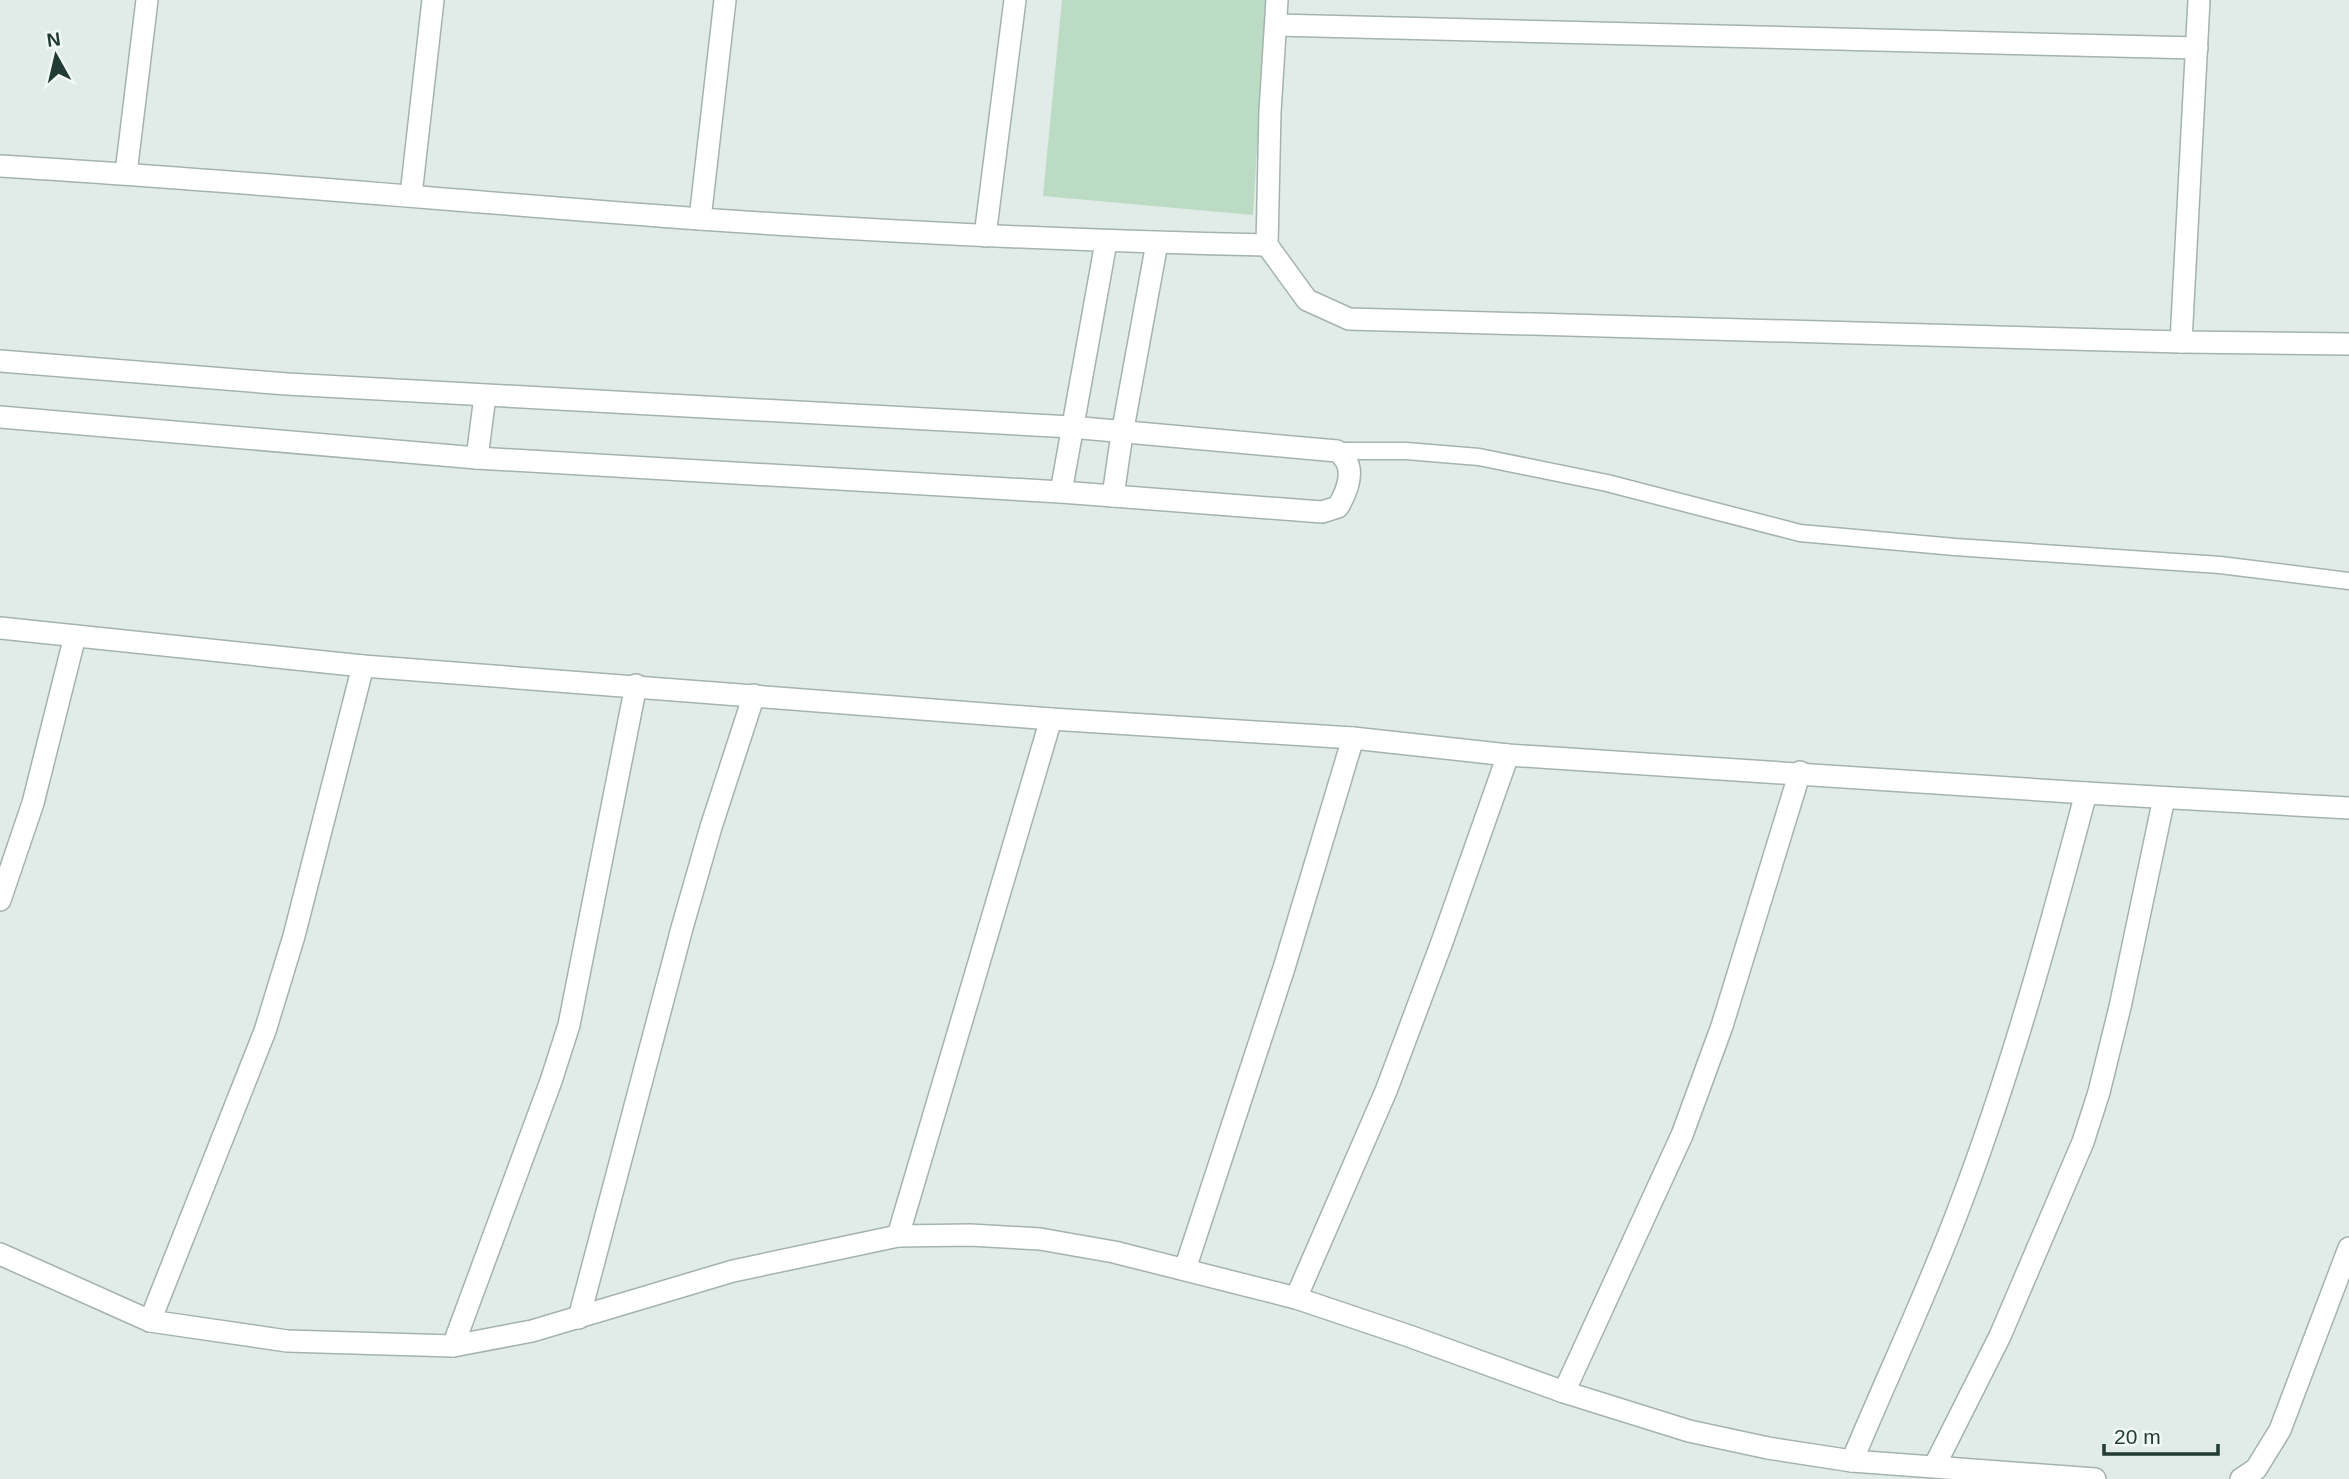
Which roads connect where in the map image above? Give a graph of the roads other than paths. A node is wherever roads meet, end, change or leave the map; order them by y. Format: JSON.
{"nodes":[{"id":1,"x":147,"y":0,"type":"edge"},
{"id":2,"x":433,"y":0,"type":"edge"},
{"id":3,"x":725,"y":0,"type":"edge"},
{"id":4,"x":1015,"y":0,"type":"edge"},
{"id":5,"x":1277,"y":0,"type":"edge"},
{"id":6,"x":2199,"y":0,"type":"edge"},
{"id":7,"x":1276,"y":25,"type":"junction"},
{"id":8,"x":2197,"y":48,"type":"junction"},
{"id":9,"x":0,"y":166,"type":"edge"},
{"id":10,"x":126,"y":173,"type":"junction"},
{"id":11,"x":411,"y":195,"type":"junction"},
{"id":12,"x":700,"y":219,"type":"junction"},
{"id":13,"x":985,"y":236,"type":"junction"},
{"id":14,"x":1106,"y":242,"type":"junction"},
{"id":15,"x":1157,"y":243,"type":"junction"},
{"id":16,"x":1267,"y":246,"type":"junction"},
{"id":17,"x":2181,"y":342,"type":"junction"},
{"id":18,"x":2349,"y":344,"type":"edge"},
{"id":19,"x":0,"y":361,"type":"edge"},
{"id":20,"x":485,"y":396,"type":"junction"},
{"id":21,"x":0,"y":416,"type":"edge"},
{"id":22,"x":1071,"y":427,"type":"junction"},
{"id":23,"x":1122,"y":433,"type":"junction"},
{"id":24,"x":1337,"y":451,"type":"junction"},
{"id":25,"x":477,"y":458,"type":"junction"},
{"id":26,"x":1060,"y":492,"type":"junction"},
{"id":27,"x":1113,"y":495,"type":"junction"},
{"id":28,"x":2349,"y":581,"type":"edge"},
{"id":29,"x":0,"y":628,"type":"edge"},
{"id":30,"x":75,"y":636,"type":"junction"},
{"id":31,"x":363,"y":666,"type":"junction"},
{"id":32,"x":636,"y":685,"type":"junction"},
{"id":33,"x":754,"y":695,"type":"junction"},
{"id":34,"x":1051,"y":719,"type":"junction"},
{"id":35,"x":1353,"y":738,"type":"junction"},
{"id":36,"x":1508,"y":754,"type":"junction"},
{"id":37,"x":1800,"y":772,"type":"junction"},
{"id":38,"x":2086,"y":793,"type":"junction"},
{"id":39,"x":2164,"y":798,"type":"junction"},
{"id":40,"x":2349,"y":808,"type":"edge"},
{"id":41,"x":0,"y":900,"type":"edge"},
{"id":42,"x":898,"y":1236,"type":"junction"},
{"id":43,"x":2349,"y":1248,"type":"edge"},
{"id":44,"x":0,"y":1254,"type":"edge"},
{"id":45,"x":1185,"y":1269,"type":"junction"},
{"id":46,"x":1296,"y":1298,"type":"junction"},
{"id":47,"x":579,"y":1318,"type":"junction"},
{"id":48,"x":150,"y":1321,"type":"junction"},
{"id":49,"x":453,"y":1346,"type":"junction"},
{"id":50,"x":1564,"y":1392,"type":"junction"},
{"id":51,"x":1852,"y":1461,"type":"junction"},
{"id":52,"x":1935,"y":1465,"type":"junction"},
{"id":53,"x":2095,"y":1479,"type":"edge"},
{"id":54,"x":2241,"y":1479,"type":"edge"}],
"edges":[{"from":1,"to":10,"type":"street"},
{"from":2,"to":11,"type":"street"},
{"from":3,"to":12,"type":"street"},
{"from":4,"to":13,"type":"street"},
{"from":5,"to":7,"type":"street"},
{"from":6,"to":8,"type":"street"},
{"from":7,"to":8,"type":"street"},
{"from":7,"to":16,"type":"street"},
{"from":8,"to":17,"type":"street"},
{"from":9,"to":10,"type":"street"},
{"from":10,"to":11,"type":"street"},
{"from":11,"to":12,"type":"street"},
{"from":12,"to":13,"type":"street"},
{"from":13,"to":14,"type":"street"},
{"from":14,"to":15,"type":"street"},
{"from":14,"to":22,"type":"street"},
{"from":15,"to":16,"type":"street"},
{"from":15,"to":23,"type":"street"},
{"from":16,"to":17,"type":"street"},
{"from":17,"to":18,"type":"street"},
{"from":19,"to":20,"type":"street"},
{"from":20,"to":22,"type":"street"},
{"from":20,"to":25,"type":"street"},
{"from":21,"to":25,"type":"street"},
{"from":22,"to":23,"type":"street"},
{"from":22,"to":26,"type":"street"},
{"from":23,"to":24,"type":"street"},
{"from":23,"to":27,"type":"street"},
{"from":24,"to":27,"type":"street"},
{"from":24,"to":28,"type":"lane"},
{"from":25,"to":26,"type":"street"},
{"from":26,"to":27,"type":"street"},
{"from":29,"to":30,"type":"street"},
{"from":30,"to":31,"type":"street"},
{"from":30,"to":41,"type":"street"},
{"from":31,"to":32,"type":"street"},
{"from":31,"to":48,"type":"street"},
{"from":32,"to":33,"type":"street"},
{"from":32,"to":49,"type":"street"},
{"from":33,"to":34,"type":"street"},
{"from":33,"to":47,"type":"street"},
{"from":34,"to":35,"type":"street"},
{"from":34,"to":42,"type":"street"},
{"from":35,"to":36,"type":"street"},
{"from":35,"to":45,"type":"street"},
{"from":36,"to":37,"type":"street"},
{"from":36,"to":46,"type":"street"},
{"from":37,"to":38,"type":"street"},
{"from":37,"to":50,"type":"street"},
{"from":38,"to":39,"type":"street"},
{"from":38,"to":51,"type":"street"},
{"from":39,"to":40,"type":"street"},
{"from":39,"to":52,"type":"street"},
{"from":42,"to":45,"type":"street"},
{"from":42,"to":47,"type":"street"},
{"from":43,"to":54,"type":"street"},
{"from":44,"to":48,"type":"street"},
{"from":45,"to":46,"type":"street"},
{"from":46,"to":50,"type":"street"},
{"from":47,"to":49,"type":"street"},
{"from":48,"to":49,"type":"street"},
{"from":50,"to":51,"type":"street"},
{"from":51,"to":52,"type":"street"},
{"from":52,"to":53,"type":"street"}]}
